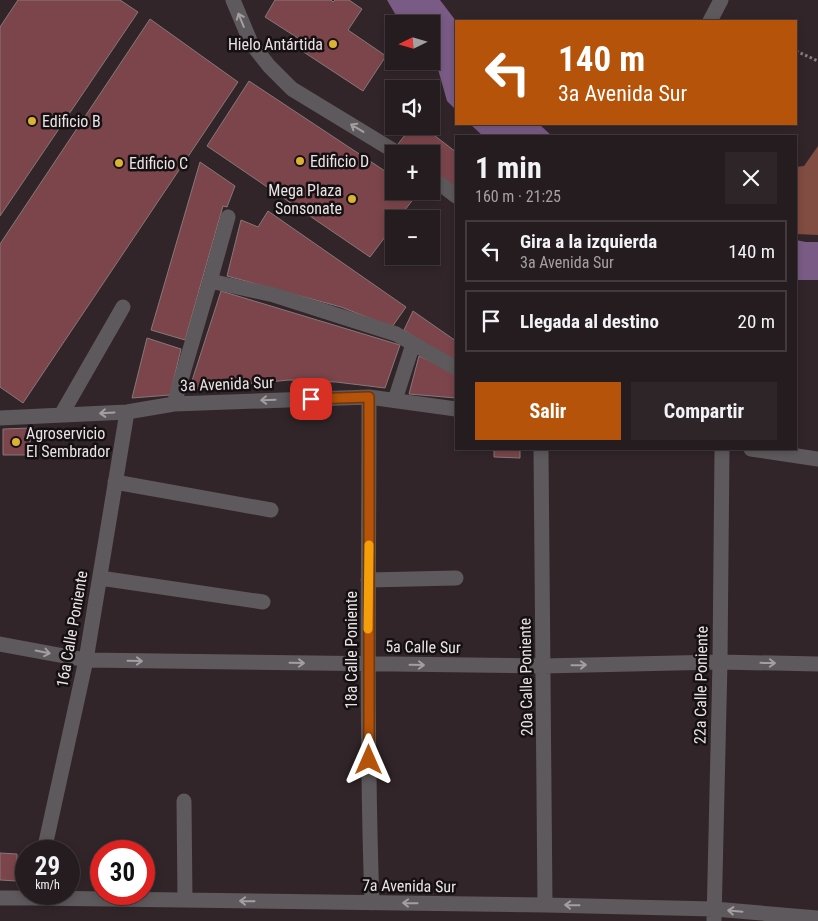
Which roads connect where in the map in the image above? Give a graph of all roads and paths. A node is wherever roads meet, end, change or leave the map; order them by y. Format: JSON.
{"nodes":[{"id":1,"x":233,"y":0,"type":"edge"},
{"id":2,"x":721,"y":0,"type":"edge"},
{"id":3,"x":711,"y":20,"type":"edge"},
{"id":4,"x":797,"y":51,"type":"edge"},
{"id":5,"x":818,"y":61,"type":"edge"},
{"id":6,"x":385,"y":145,"type":"edge"},
{"id":7,"x":440,"y":184,"type":"edge"},
{"id":8,"x":455,"y":195,"type":"edge"},
{"id":9,"x":228,"y":217,"type":"dead end"},
{"id":10,"x":210,"y":281,"type":"junction"},
{"id":11,"x":123,"y":307,"type":"dead end"},
{"id":12,"x":413,"y":344,"type":"junction"},
{"id":13,"x":455,"y":367,"type":"edge"},
{"id":14,"x":369,"y":397,"type":"junction"},
{"id":15,"x":395,"y":400,"type":"junction"},
{"id":16,"x":174,"y":404,"type":"junction"},
{"id":17,"x":455,"y":409,"type":"edge"},
{"id":18,"x":127,"y":412,"type":"junction"},
{"id":19,"x":61,"y":415,"type":"junction"},
{"id":20,"x":0,"y":418,"type":"edge"},
{"id":21,"x":541,"y":450,"type":"edge"},
{"id":22,"x":722,"y":450,"type":"edge"},
{"id":23,"x":758,"y":450,"type":"edge"},
{"id":24,"x":818,"y":459,"type":"edge"},
{"id":25,"x":116,"y":482,"type":"junction"},
{"id":26,"x":271,"y":510,"type":"dead end"},
{"id":27,"x":100,"y":578,"type":"junction"},
{"id":28,"x":456,"y":578,"type":"dead end"},
{"id":29,"x":368,"y":580,"type":"junction"},
{"id":30,"x":263,"y":602,"type":"dead end"},
{"id":31,"x":0,"y":644,"type":"edge"},
{"id":32,"x":86,"y":660,"type":"junction"},
{"id":33,"x":720,"y":662,"type":"junction"},
{"id":34,"x":368,"y":664,"type":"junction"},
{"id":35,"x":818,"y":664,"type":"edge"},
{"id":36,"x":543,"y":666,"type":"junction"},
{"id":37,"x":184,"y":801,"type":"dead end"},
{"id":38,"x":46,"y":840,"type":"edge"},
{"id":39,"x":15,"y":897,"type":"edge"},
{"id":40,"x":80,"y":897,"type":"edge"},
{"id":41,"x":0,"y":898,"type":"edge"},
{"id":42,"x":185,"y":900,"type":"junction"},
{"id":43,"x":372,"y":903,"type":"junction"},
{"id":44,"x":545,"y":905,"type":"junction"},
{"id":45,"x":714,"y":915,"type":"edge"},
{"id":46,"x":818,"y":918,"type":"edge"}],
"edges":[{"from":6,"to":1,"type":"street","one_way":true},
{"from":2,"to":3,"type":"street"},
{"from":4,"to":5,"type":"path"},
{"from":7,"to":8,"type":"street"},
{"from":9,"to":10,"type":"street"},
{"from":10,"to":12,"type":"street"},
{"from":10,"to":16,"type":"street"},
{"from":11,"to":19,"type":"street"},
{"from":12,"to":13,"type":"street"},
{"from":12,"to":15,"type":"street"},
{"from":14,"to":15,"type":"street","name":"3a Avenida Sur"},
{"from":14,"to":16,"type":"street","name":"3a Avenida Sur","one_way":true},
{"from":14,"to":29,"type":"street","name":"18a Calle Poniente"},
{"from":15,"to":17,"type":"street","name":"3a Avenida Sur"},
{"from":16,"to":18,"type":"street","name":"3a Avenida Sur"},
{"from":18,"to":19,"type":"street","name":"3a Avenida Sur","one_way":true},
{"from":18,"to":25,"type":"street","name":"16a Calle Poniente"},
{"from":19,"to":20,"type":"street","name":"3a Avenida Sur"},
{"from":21,"to":36,"type":"street","name":"20a Calle Poniente"},
{"from":22,"to":33,"type":"street","name":"22a Calle Poniente"},
{"from":23,"to":24,"type":"street"},
{"from":25,"to":26,"type":"street"},
{"from":25,"to":27,"type":"street","name":"16a Calle Poniente"},
{"from":27,"to":30,"type":"street"},
{"from":27,"to":32,"type":"street","name":"16a Calle Poniente"},
{"from":28,"to":29,"type":"street"},
{"from":29,"to":34,"type":"street","name":"18a Calle Poniente"},
{"from":31,"to":32,"type":"street","name":"5a Calle Sur","one_way":true},
{"from":32,"to":34,"type":"street","name":"5a Calle Sur","one_way":true},
{"from":32,"to":38,"type":"street","name":"16a Calle Poniente"},
{"from":33,"to":35,"type":"street","name":"5a Calle Sur","one_way":true},
{"from":36,"to":33,"type":"street","name":"5a Calle Sur","one_way":true},
{"from":33,"to":45,"type":"street","name":"22a Calle Poniente"},
{"from":34,"to":36,"type":"street","name":"5a Calle Sur","one_way":true},
{"from":34,"to":43,"type":"street","name":"18a Calle Poniente"},
{"from":36,"to":44,"type":"street","name":"20a Calle Poniente"},
{"from":37,"to":42,"type":"street"},
{"from":39,"to":41,"type":"street","name":"7a Avenida Sur"},
{"from":40,"to":42,"type":"street","name":"7a Avenida Sur"},
{"from":43,"to":42,"type":"street","name":"7a Avenida Sur","one_way":true},
{"from":44,"to":43,"type":"street","name":"7a Avenida Sur","one_way":true},
{"from":45,"to":44,"type":"street","name":"7a Avenida Sur","one_way":true},
{"from":46,"to":45,"type":"street","name":"7a Avenida Sur","one_way":true}]}
